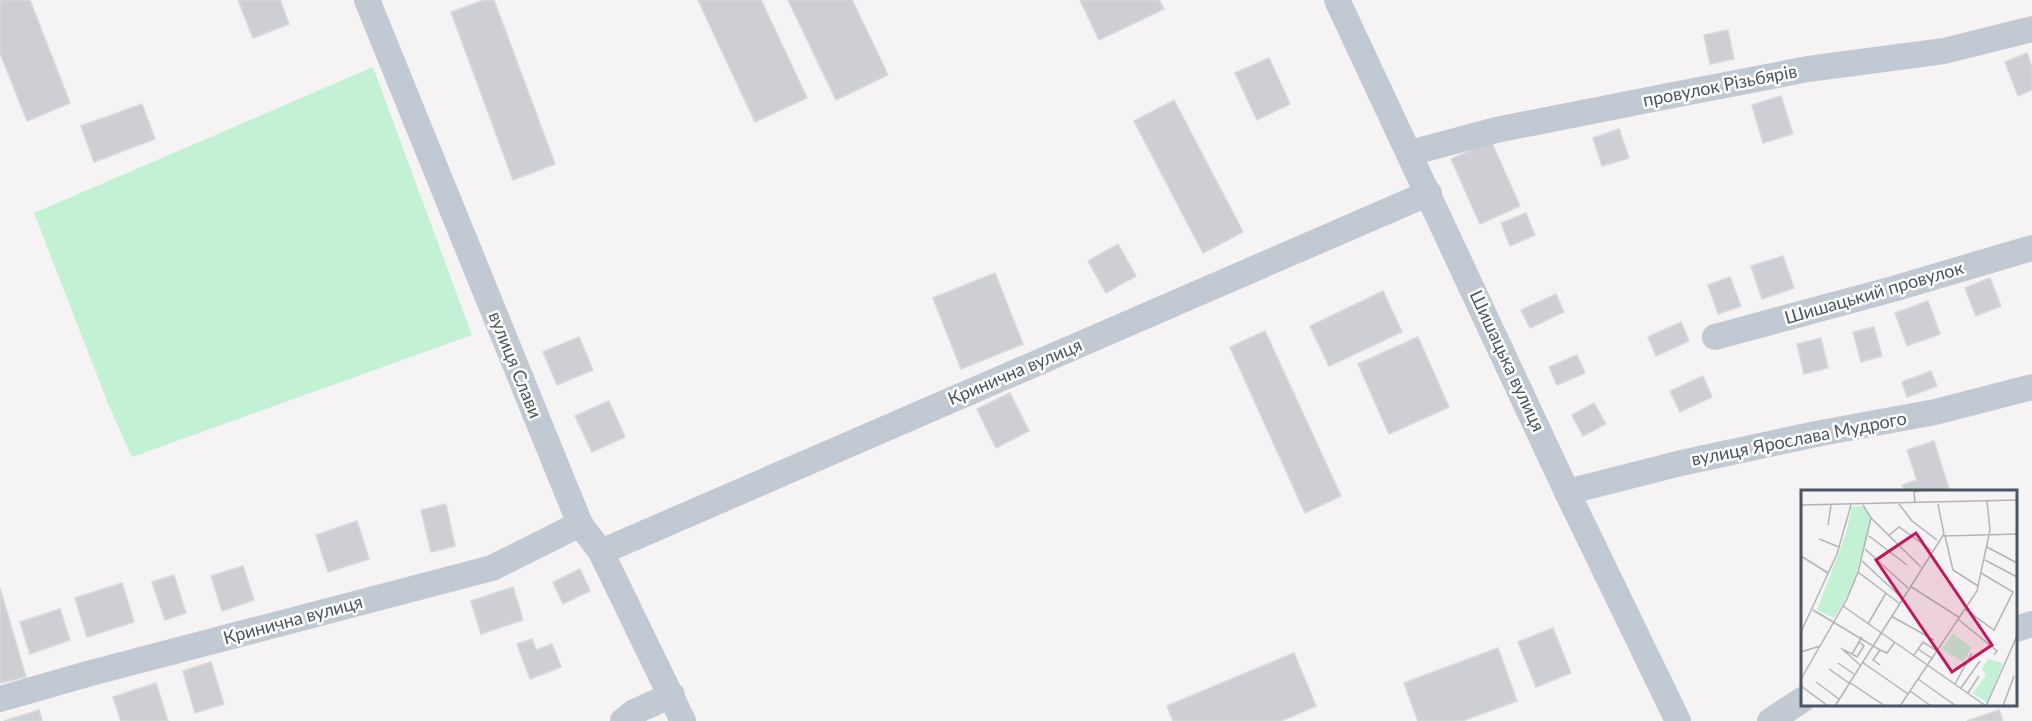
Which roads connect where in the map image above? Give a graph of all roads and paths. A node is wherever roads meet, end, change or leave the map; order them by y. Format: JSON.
{"nodes":[{"id":1,"x":367,"y":0,"type":"edge"},
{"id":2,"x":1337,"y":0,"type":"edge"},
{"id":3,"x":2032,"y":29,"type":"edge"},
{"id":4,"x":1410,"y":153,"type":"junction"},
{"id":5,"x":1429,"y":193,"type":"junction"},
{"id":6,"x":2032,"y":248,"type":"edge"},
{"id":7,"x":1715,"y":337,"type":"dead end"},
{"id":8,"x":2032,"y":387,"type":"edge"},
{"id":9,"x":1567,"y":492,"type":"junction"},
{"id":10,"x":580,"y":524,"type":"junction"},
{"id":11,"x":601,"y":552,"type":"junction"},
{"id":12,"x":2032,"y":624,"type":"edge"},
{"id":13,"x":2017,"y":629,"type":"edge"},
{"id":14,"x":672,"y":695,"type":"junction"},
{"id":15,"x":0,"y":699,"type":"edge"},
{"id":16,"x":1801,"y":701,"type":"edge"},
{"id":17,"x":623,"y":721,"type":"edge"},
{"id":18,"x":683,"y":721,"type":"edge"},
{"id":19,"x":1678,"y":721,"type":"edge"},
{"id":20,"x":1770,"y":721,"type":"edge"}],
"edges":[{"from":1,"to":10,"type":"street","name":"вулиця Слави"},
{"from":2,"to":4,"type":"street","name":"Шишацька вулиця"},
{"from":3,"to":4,"type":"street","name":"провулок Різьбярів"},
{"from":4,"to":5,"type":"street","name":"Шишацька вулиця"},
{"from":5,"to":9,"type":"street","name":"Шишацька вулиця"},
{"from":5,"to":11,"type":"street","name":"Кринична вулиця"},
{"from":6,"to":7,"type":"street","name":"Шишацький провулок"},
{"from":8,"to":9,"type":"street","name":"вулиця Ярослава Мудрого"},
{"from":9,"to":19,"type":"street","name":"Шишацька вулиця"},
{"from":10,"to":11,"type":"street","name":"вулиця Слави"},
{"from":10,"to":15,"type":"street","name":"Кринична вулиця"},
{"from":11,"to":14,"type":"street","name":"вулиця Слави"},
{"from":12,"to":13,"type":"street"},
{"from":14,"to":17,"type":"street"},
{"from":14,"to":18,"type":"street","name":"вулиця Слави"},
{"from":16,"to":20,"type":"street"}]}
